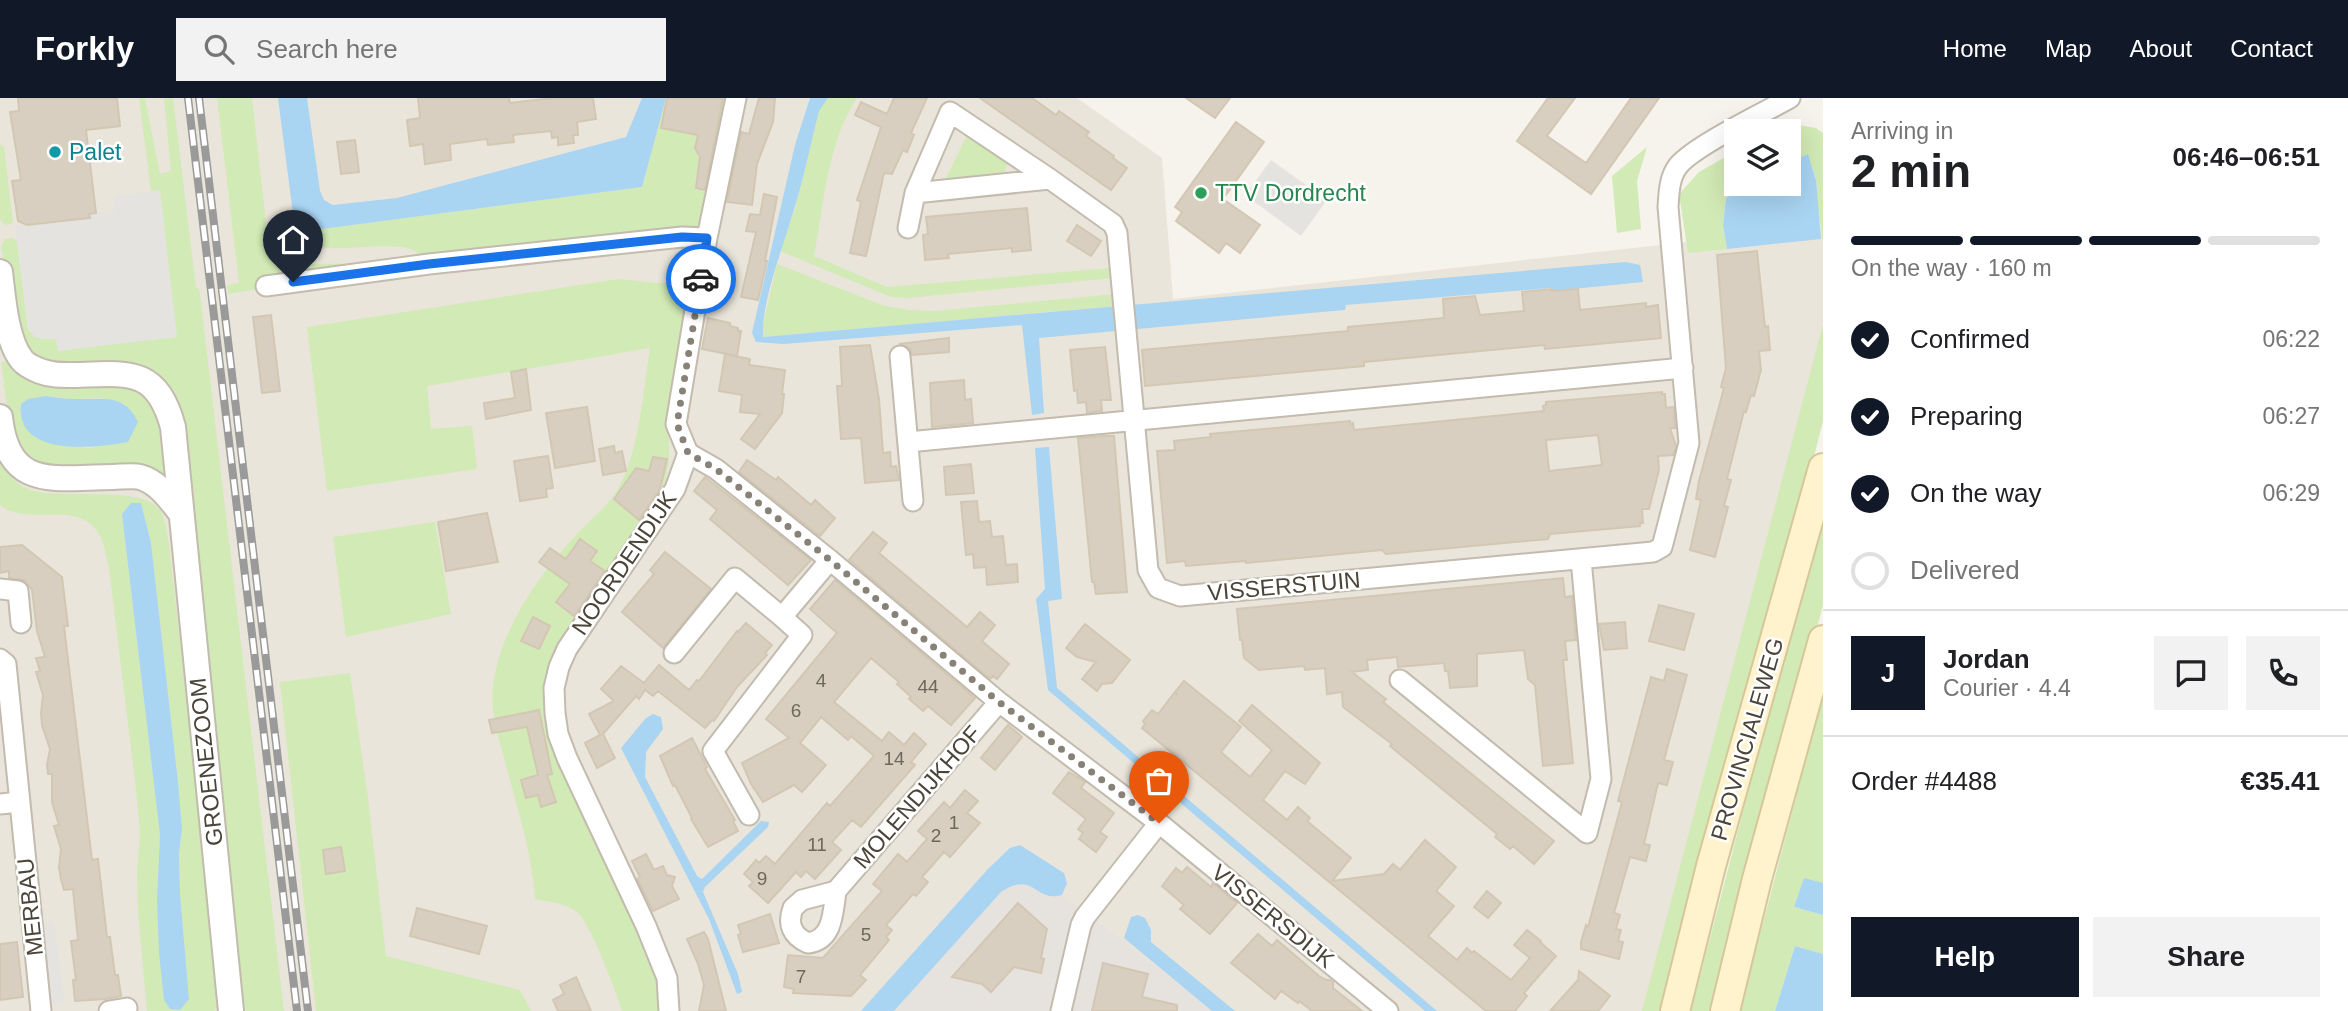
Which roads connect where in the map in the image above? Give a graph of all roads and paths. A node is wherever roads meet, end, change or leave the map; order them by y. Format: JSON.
{"nodes":[{"id":1,"x":736,"y":98,"type":"edge"},
{"id":2,"x":1790,"y":98,"type":"edge"},
{"id":3,"x":954,"y":105,"type":"edge"},
{"id":4,"x":1050,"y":179,"type":"junction"},
{"id":5,"x":915,"y":193,"type":"junction"},
{"id":6,"x":908,"y":228,"type":"dead end"},
{"id":7,"x":707,"y":238,"type":"junction"},
{"id":8,"x":0,"y":272,"type":"edge"},
{"id":9,"x":266,"y":286,"type":"dead end"},
{"id":10,"x":4,"y":331,"type":"edge"},
{"id":11,"x":900,"y":356,"type":"dead end"},
{"id":12,"x":1683,"y":368,"type":"junction"},
{"id":13,"x":0,"y":417,"type":"edge"},
{"id":14,"x":1136,"y":421,"type":"junction"},
{"id":15,"x":908,"y":442,"type":"junction"},
{"id":16,"x":688,"y":453,"type":"junction"},
{"id":17,"x":1823,"y":468,"type":"edge"},
{"id":18,"x":913,"y":501,"type":"dead end"},
{"id":19,"x":180,"y":512,"type":"junction"},
{"id":20,"x":1581,"y":559,"type":"junction"},
{"id":21,"x":830,"y":560,"type":"junction"},
{"id":22,"x":0,"y":589,"type":"edge"},
{"id":23,"x":782,"y":617,"type":"junction"},
{"id":24,"x":21,"y":624,"type":"dead end"},
{"id":25,"x":1823,"y":640,"type":"edge"},
{"id":26,"x":674,"y":653,"type":"dead end"},
{"id":27,"x":0,"y":659,"type":"edge"},
{"id":28,"x":1400,"y":680,"type":"dead end"},
{"id":29,"x":999,"y":702,"type":"junction"},
{"id":30,"x":9,"y":803,"type":"edge"},
{"id":31,"x":749,"y":815,"type":"dead end"},
{"id":32,"x":1159,"y":823,"type":"junction"},
{"id":33,"x":836,"y":891,"type":"dead end"},
{"id":34,"x":41,"y":1011,"type":"edge"},
{"id":35,"x":232,"y":1011,"type":"edge"},
{"id":36,"x":669,"y":1011,"type":"edge"},
{"id":37,"x":1061,"y":1011,"type":"edge"},
{"id":38,"x":1388,"y":1011,"type":"edge"},
{"id":39,"x":1675,"y":1011,"type":"edge"},
{"id":40,"x":1725,"y":1011,"type":"edge"}],
"edges":[{"from":1,"to":7,"type":"street"},
{"from":2,"to":12,"type":"street","name":"VISSERSTUIN"},
{"from":3,"to":4,"type":"street","name":"VISSERSTUIN"},
{"from":3,"to":5,"type":"street","name":"VISSERSTUIN"},
{"from":4,"to":5,"type":"street"},
{"from":4,"to":14,"type":"street","name":"VISSERSTUIN"},
{"from":5,"to":6,"type":"street","name":"VISSERSTUIN"},
{"from":7,"to":9,"type":"street"},
{"from":7,"to":16,"type":"street"},
{"from":8,"to":10,"type":"street"},
{"from":10,"to":19,"type":"street","name":"GROENEZOOM"},
{"from":11,"to":15,"type":"street"},
{"from":12,"to":14,"type":"street"},
{"from":12,"to":20,"type":"street","name":"VISSERSTUIN"},
{"from":13,"to":19,"type":"street"},
{"from":14,"to":15,"type":"street"},
{"from":14,"to":20,"type":"street","name":"VISSERSTUIN"},
{"from":15,"to":18,"type":"street"},
{"from":16,"to":21,"type":"street","name":"VISSERSDIJK"},
{"from":16,"to":36,"type":"street","name":"NOORDENDIJK"},
{"from":17,"to":39,"type":"main road","name":"PROVINCIALEWEG"},
{"from":19,"to":35,"type":"street","name":"GROENEZOOM"},
{"from":20,"to":28,"type":"street"},
{"from":21,"to":23,"type":"street"},
{"from":21,"to":29,"type":"street","name":"VISSERSDIJK"},
{"from":22,"to":24,"type":"street"},
{"from":23,"to":26,"type":"street"},
{"from":23,"to":31,"type":"street"},
{"from":25,"to":40,"type":"main road","name":"PROVINCIALEWEG"},
{"from":27,"to":30,"type":"street","name":"MERBAU"},
{"from":29,"to":32,"type":"street","name":"VISSERSDIJK"},
{"from":29,"to":33,"type":"street","name":"MOLENDIJKHOF"},
{"from":30,"to":34,"type":"street","name":"MERBAU"},
{"from":32,"to":37,"type":"street"},
{"from":32,"to":38,"type":"street","name":"VISSERSDIJK"}]}
